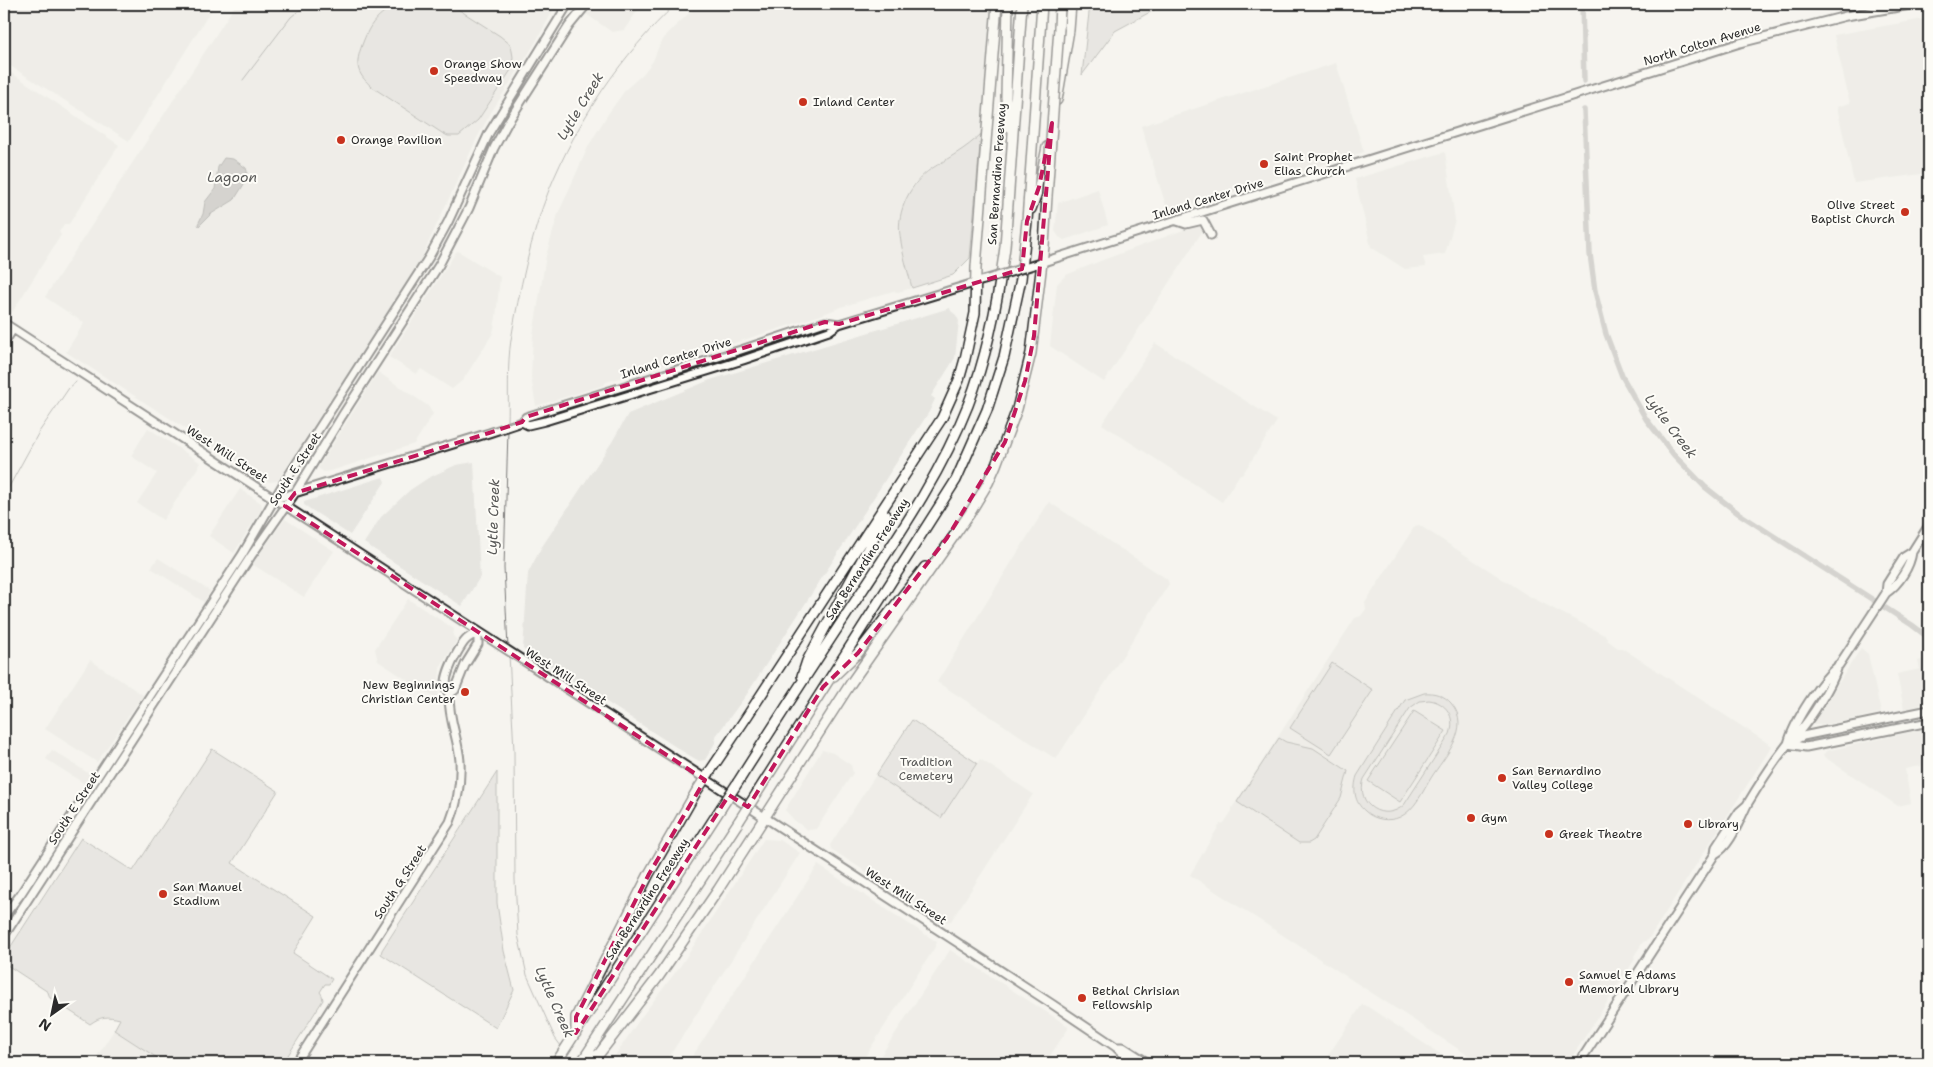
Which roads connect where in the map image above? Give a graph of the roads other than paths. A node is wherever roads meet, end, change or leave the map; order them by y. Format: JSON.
{"nodes":[{"id":1,"x":568,"y":4,"type":"edge"},
{"id":2,"x":586,"y":4,"type":"edge"},
{"id":3,"x":997,"y":4,"type":"edge"},
{"id":4,"x":1008,"y":4,"type":"edge"},
{"id":5,"x":1022,"y":4,"type":"edge"},
{"id":6,"x":1042,"y":4,"type":"edge"},
{"id":7,"x":1060,"y":4,"type":"edge"},
{"id":8,"x":1072,"y":4,"type":"edge"},
{"id":9,"x":1916,"y":4,"type":"edge"},
{"id":10,"x":1583,"y":93,"type":"joint"},
{"id":11,"x":1011,"y":150,"type":"junction"},
{"id":12,"x":1027,"y":221,"type":"junction"},
{"id":13,"x":1177,"y":221,"type":"junction"},
{"id":14,"x":1211,"y":236,"type":"dead end"},
{"id":15,"x":1038,"y":264,"type":"junction"},
{"id":16,"x":975,"y":284,"type":"junction"},
{"id":17,"x":4,"y":323,"type":"edge"},
{"id":18,"x":13,"y":329,"type":"junction"},
{"id":19,"x":4,"y":343,"type":"edge"},
{"id":20,"x":936,"y":428,"type":"junction"},
{"id":21,"x":1005,"y":442,"type":"junction"},
{"id":22,"x":295,"y":493,"type":"junction"},
{"id":23,"x":275,"y":499,"type":"junction"},
{"id":24,"x":285,"y":506,"type":"junction"},
{"id":25,"x":1929,"y":525,"type":"edge"},
{"id":26,"x":478,"y":632,"type":"junction"},
{"id":27,"x":800,"y":685,"type":"junction"},
{"id":28,"x":824,"y":687,"type":"junction"},
{"id":29,"x":449,"y":694,"type":"junction"},
{"id":30,"x":1929,"y":710,"type":"edge"},
{"id":31,"x":1929,"y":722,"type":"edge"},
{"id":32,"x":1862,"y":724,"type":"junction"},
{"id":33,"x":1864,"y":736,"type":"junction"},
{"id":34,"x":1788,"y":744,"type":"junction"},
{"id":35,"x":705,"y":780,"type":"junction"},
{"id":36,"x":764,"y":818,"type":"junction"},
{"id":37,"x":4,"y":916,"type":"edge"},
{"id":38,"x":4,"y":936,"type":"edge"},
{"id":39,"x":576,"y":1033,"type":"junction"},
{"id":40,"x":1116,"y":1047,"type":"junction"},
{"id":41,"x":296,"y":1063,"type":"edge"},
{"id":42,"x":556,"y":1063,"type":"edge"},
{"id":43,"x":581,"y":1063,"type":"edge"},
{"id":44,"x":1138,"y":1063,"type":"edge"},
{"id":45,"x":1148,"y":1063,"type":"edge"},
{"id":46,"x":1579,"y":1063,"type":"edge"}],
"edges":[{"from":1,"to":23,"type":"main road","name":"South E Street"},
{"from":2,"to":22,"type":"main road","name":"South E Street"},
{"from":3,"to":16,"type":"highway"},
{"from":4,"to":11,"type":"highway"},
{"from":5,"to":11,"type":"highway","name":"San Bernardino Freeway"},
{"from":6,"to":12,"type":"highway"},
{"from":7,"to":15,"type":"highway","bridge":true},
{"from":8,"to":12,"type":"highway"},
{"from":9,"to":10,"type":"main road","name":"North Colton Avenue"},
{"from":10,"to":13,"type":"main road","name":"Inland Center Drive"},
{"from":11,"to":27,"type":"highway","name":"San Bernardino Freeway"},
{"from":12,"to":28,"type":"highway"},
{"from":13,"to":14,"type":"main road"},
{"from":13,"to":15,"type":"main road","name":"Inland Center Drive"},
{"from":15,"to":16,"type":"main road","name":"Inland Center Drive","bridge":true},
{"from":15,"to":21,"type":"highway"},
{"from":16,"to":20,"type":"highway"},
{"from":16,"to":22,"type":"main road","name":"Inland Center Drive"},
{"from":17,"to":18,"type":"main road","name":"West Mill Street"},
{"from":18,"to":19,"type":"main road"},
{"from":18,"to":23,"type":"main road","name":"West Mill Street"},
{"from":20,"to":27,"type":"highway"},
{"from":20,"to":35,"type":"highway"},
{"from":21,"to":28,"type":"highway"},
{"from":21,"to":36,"type":"highway"},
{"from":22,"to":23,"type":"main road","name":"Inland Center Drive"},
{"from":22,"to":24,"type":"main road","name":"South E Street"},
{"from":23,"to":24,"type":"main road","name":"West Mill Street"},
{"from":23,"to":37,"type":"main road","name":"South E Street"},
{"from":24,"to":26,"type":"main road","name":"West Mill Street"},
{"from":24,"to":38,"type":"main road","name":"South E Street"},
{"from":25,"to":34,"type":"main road"},
{"from":26,"to":29,"type":"main road"},
{"from":26,"to":29,"type":"main road","name":"South G Street"},
{"from":26,"to":35,"type":"main road","name":"West Mill Street"},
{"from":27,"to":39,"type":"highway","name":"San Bernardino Freeway","bridge":true},
{"from":28,"to":43,"type":"highway","bridge":true},
{"from":29,"to":41,"type":"main road","name":"South G Street"},
{"from":30,"to":32,"type":"main road"},
{"from":31,"to":33,"type":"main road"},
{"from":32,"to":33,"type":"main road"},
{"from":32,"to":34,"type":"main road"},
{"from":33,"to":34,"type":"main road"},
{"from":34,"to":46,"type":"main road"},
{"from":35,"to":36,"type":"main road","name":"West Mill Street"},
{"from":35,"to":39,"type":"highway"},
{"from":36,"to":40,"type":"main road","name":"West Mill Street"},
{"from":36,"to":43,"type":"highway"},
{"from":39,"to":42,"type":"highway","name":"San Bernardino Freeway"},
{"from":40,"to":44,"type":"main road","name":"West Mill Street"},
{"from":40,"to":45,"type":"main road","name":"West Mill Street"}]}
